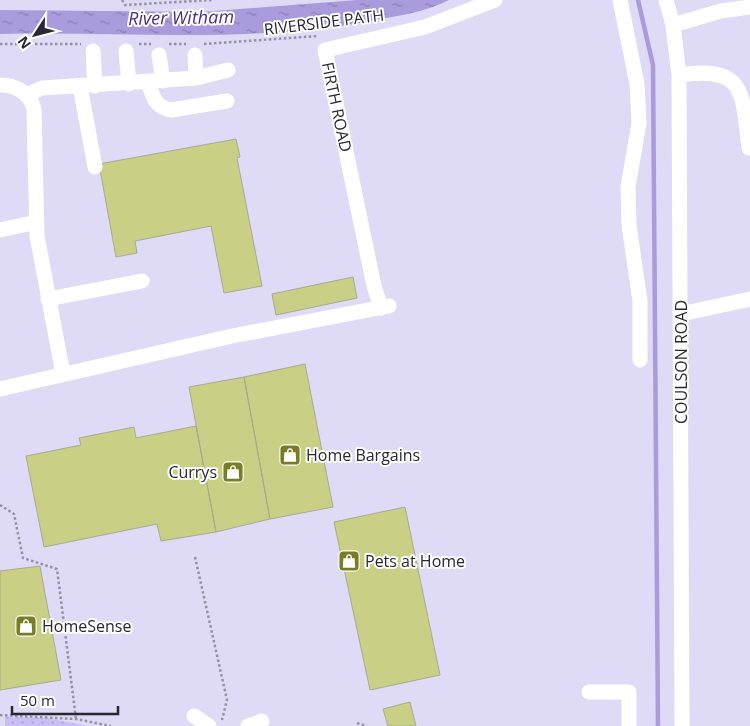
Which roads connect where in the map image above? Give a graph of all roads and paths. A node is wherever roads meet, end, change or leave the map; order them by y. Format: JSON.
{"nodes":[{"id":1,"x":122,"y":0,"type":"edge"},
{"id":2,"x":212,"y":0,"type":"edge"},
{"id":3,"x":495,"y":0,"type":"edge"},
{"id":4,"x":620,"y":0,"type":"edge"},
{"id":5,"x":666,"y":0,"type":"edge"},
{"id":6,"x":750,"y":8,"type":"edge"},
{"id":7,"x":673,"y":25,"type":"junction"},
{"id":8,"x":322,"y":36,"type":"dead end"},
{"id":9,"x":0,"y":44,"type":"edge"},
{"id":10,"x":87,"y":47,"type":"joint"},
{"id":11,"x":130,"y":47,"type":"joint"},
{"id":12,"x":158,"y":48,"type":"junction"},
{"id":13,"x":193,"y":48,"type":"junction"},
{"id":14,"x":228,"y":70,"type":"dead end"},
{"id":15,"x":679,"y":76,"type":"junction"},
{"id":16,"x":196,"y":78,"type":"junction"},
{"id":17,"x":155,"y":81,"type":"junction"},
{"id":18,"x":0,"y":84,"type":"edge"},
{"id":19,"x":129,"y":84,"type":"junction"},
{"id":20,"x":88,"y":86,"type":"junction"},
{"id":21,"x":26,"y":95,"type":"junction"},
{"id":22,"x":226,"y":101,"type":"dead end"},
{"id":23,"x":749,"y":148,"type":"edge"},
{"id":24,"x":95,"y":167,"type":"dead end"},
{"id":25,"x":36,"y":222,"type":"junction"},
{"id":26,"x":0,"y":230,"type":"edge"},
{"id":27,"x":142,"y":281,"type":"dead end"},
{"id":28,"x":48,"y":299,"type":"junction"},
{"id":29,"x":750,"y":299,"type":"edge"},
{"id":30,"x":681,"y":314,"type":"junction"},
{"id":31,"x":640,"y":360,"type":"dead end"},
{"id":32,"x":63,"y":374,"type":"junction"},
{"id":33,"x":0,"y":389,"type":"edge"},
{"id":34,"x":0,"y":506,"type":"edge"},
{"id":35,"x":195,"y":557,"type":"dead end"},
{"id":36,"x":589,"y":692,"type":"dead end"},
{"id":37,"x":0,"y":715,"type":"edge"},
{"id":38,"x":194,"y":716,"type":"dead end"},
{"id":39,"x":76,"y":719,"type":"junction"},
{"id":40,"x":356,"y":723,"type":"dead end"},
{"id":41,"x":111,"y":726,"type":"edge"},
{"id":42,"x":209,"y":726,"type":"edge"},
{"id":43,"x":221,"y":726,"type":"edge"},
{"id":44,"x":367,"y":726,"type":"edge"},
{"id":45,"x":629,"y":726,"type":"edge"},
{"id":46,"x":682,"y":726,"type":"edge"}],
"edges":[{"from":1,"to":2,"type":"path"},
{"from":3,"to":32,"type":"street","name":"FIRTH ROAD"},
{"from":4,"to":31,"type":"street"},
{"from":5,"to":7,"type":"street","name":"COULSON ROAD"},
{"from":6,"to":7,"type":"street"},
{"from":7,"to":15,"type":"street","name":"COULSON ROAD"},
{"from":8,"to":13,"type":"path","name":"RIVERSIDE PATH"},
{"from":9,"to":10,"type":"path"},
{"from":10,"to":20,"type":"street"},
{"from":11,"to":12,"type":"path","name":"RIVERSIDE PATH"},
{"from":11,"to":19,"type":"street"},
{"from":12,"to":13,"type":"path","name":"RIVERSIDE PATH"},
{"from":12,"to":17,"type":"street"},
{"from":13,"to":16,"type":"street"},
{"from":14,"to":16,"type":"street"},
{"from":15,"to":23,"type":"street"},
{"from":15,"to":30,"type":"street","name":"COULSON ROAD"},
{"from":16,"to":17,"type":"street"},
{"from":17,"to":19,"type":"street"},
{"from":17,"to":22,"type":"street"},
{"from":18,"to":21,"type":"street"},
{"from":19,"to":20,"type":"street"},
{"from":20,"to":21,"type":"street"},
{"from":20,"to":24,"type":"street"},
{"from":21,"to":25,"type":"street"},
{"from":25,"to":26,"type":"street"},
{"from":25,"to":28,"type":"street"},
{"from":27,"to":28,"type":"street"},
{"from":28,"to":32,"type":"street"},
{"from":29,"to":30,"type":"street"},
{"from":30,"to":46,"type":"street","name":"COULSON ROAD"},
{"from":32,"to":33,"type":"street","name":"FIRTH ROAD"},
{"from":34,"to":39,"type":"path"},
{"from":35,"to":43,"type":"path"},
{"from":36,"to":45,"type":"street"},
{"from":37,"to":39,"type":"path"},
{"from":38,"to":42,"type":"street"},
{"from":39,"to":41,"type":"path"},
{"from":40,"to":44,"type":"path"}]}
